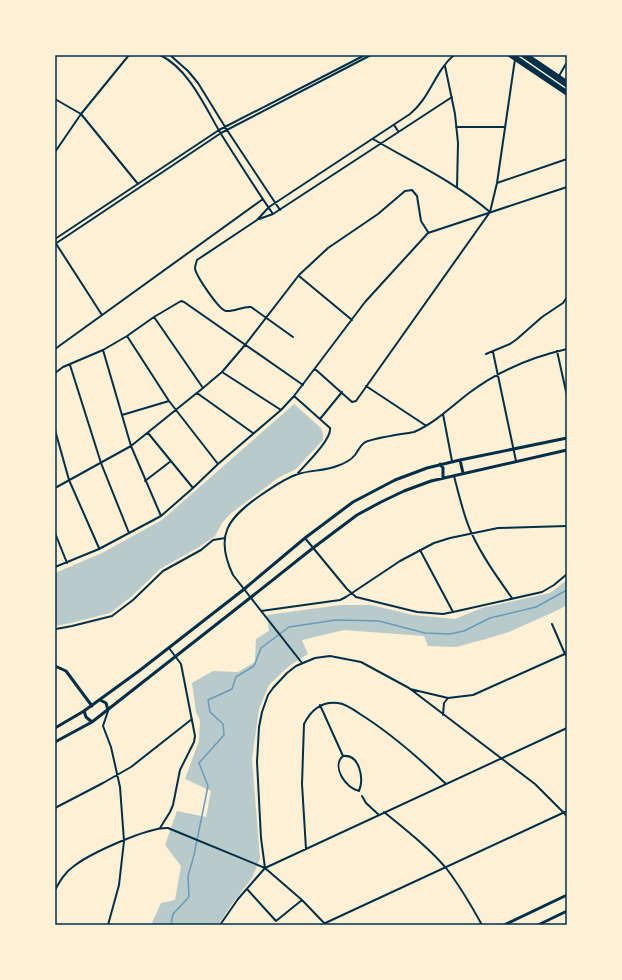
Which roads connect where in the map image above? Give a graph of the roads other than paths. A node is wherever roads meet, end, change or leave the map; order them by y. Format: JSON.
{"nodes":[{"id":1,"x":129,"y":55,"type":"edge"},
{"id":2,"x":160,"y":55,"type":"edge"},
{"id":3,"x":170,"y":55,"type":"edge"},
{"id":4,"x":365,"y":55,"type":"edge"},
{"id":5,"x":371,"y":55,"type":"edge"},
{"id":6,"x":454,"y":55,"type":"edge"},
{"id":7,"x":509,"y":55,"type":"edge"},
{"id":8,"x":522,"y":55,"type":"edge"},
{"id":9,"x":527,"y":55,"type":"edge"},
{"id":10,"x":514,"y":57,"type":"edge"},
{"id":11,"x":567,"y":62,"type":"edge"},
{"id":12,"x":444,"y":65,"type":"junction"},
{"id":13,"x":559,"y":77,"type":"junction"},
{"id":14,"x":567,"y":82,"type":"edge"},
{"id":15,"x":567,"y":86,"type":"edge"},
{"id":16,"x":567,"y":93,"type":"edge"},
{"id":17,"x":452,"y":97,"type":"junction"},
{"id":18,"x":55,"y":100,"type":"edge"},
{"id":19,"x":81,"y":114,"type":"junction"},
{"id":20,"x":394,"y":125,"type":"junction"},
{"id":21,"x":225,"y":127,"type":"junction"},
{"id":22,"x":456,"y":127,"type":"junction"},
{"id":23,"x":505,"y":127,"type":"junction"},
{"id":24,"x":219,"y":130,"type":"junction"},
{"id":25,"x":227,"y":130,"type":"junction"},
{"id":26,"x":398,"y":132,"type":"junction"},
{"id":27,"x":221,"y":133,"type":"junction"},
{"id":28,"x":374,"y":139,"type":"junction"},
{"id":29,"x":381,"y":143,"type":"junction"},
{"id":30,"x":55,"y":152,"type":"edge"},
{"id":31,"x":567,"y":160,"type":"edge"},
{"id":32,"x":497,"y":183,"type":"junction"},
{"id":33,"x":138,"y":184,"type":"junction"},
{"id":34,"x":567,"y":187,"type":"edge"},
{"id":35,"x":457,"y":188,"type":"junction"},
{"id":36,"x":263,"y":199,"type":"junction"},
{"id":37,"x":275,"y":203,"type":"junction"},
{"id":38,"x":269,"y":208,"type":"junction"},
{"id":39,"x":280,"y":210,"type":"junction"},
{"id":40,"x":490,"y":212,"type":"junction"},
{"id":41,"x":273,"y":214,"type":"junction"},
{"id":42,"x":257,"y":220,"type":"junction"},
{"id":43,"x":428,"y":233,"type":"junction"},
{"id":44,"x":55,"y":242,"type":"edge"},
{"id":45,"x":299,"y":276,"type":"junction"},
{"id":46,"x":567,"y":297,"type":"edge"},
{"id":47,"x":102,"y":315,"type":"junction"},
{"id":48,"x":154,"y":317,"type":"junction"},
{"id":49,"x":267,"y":318,"type":"junction"},
{"id":50,"x":352,"y":320,"type":"junction"},
{"id":51,"x":127,"y":336,"type":"junction"},
{"id":52,"x":293,"y":337,"type":"dead end"},
{"id":53,"x":245,"y":345,"type":"junction"},
{"id":54,"x":55,"y":349,"type":"edge"},
{"id":55,"x":567,"y":349,"type":"edge"},
{"id":56,"x":103,"y":350,"type":"junction"},
{"id":57,"x":493,"y":352,"type":"junction"},
{"id":58,"x":557,"y":352,"type":"junction"},
{"id":59,"x":486,"y":354,"type":"dead end"},
{"id":60,"x":70,"y":365,"type":"junction"},
{"id":61,"x":315,"y":369,"type":"junction"},
{"id":62,"x":222,"y":372,"type":"junction"},
{"id":63,"x":55,"y":373,"type":"edge"},
{"id":64,"x":498,"y":374,"type":"junction"},
{"id":65,"x":303,"y":384,"type":"junction"},
{"id":66,"x":366,"y":386,"type":"junction"},
{"id":67,"x":203,"y":388,"type":"junction"},
{"id":68,"x":342,"y":392,"type":"junction"},
{"id":69,"x":197,"y":393,"type":"junction"},
{"id":70,"x":294,"y":396,"type":"junction"},
{"id":71,"x":567,"y":396,"type":"edge"},
{"id":72,"x":169,"y":401,"type":"junction"},
{"id":73,"x":176,"y":410,"type":"junction"},
{"id":74,"x":281,"y":410,"type":"junction"},
{"id":75,"x":443,"y":414,"type":"junction"},
{"id":76,"x":122,"y":415,"type":"junction"},
{"id":77,"x":320,"y":419,"type":"junction"},
{"id":78,"x":426,"y":425,"type":"junction"},
{"id":79,"x":55,"y":430,"type":"edge"},
{"id":80,"x":148,"y":433,"type":"junction"},
{"id":81,"x":253,"y":433,"type":"junction"},
{"id":82,"x":567,"y":438,"type":"edge"},
{"id":83,"x":131,"y":446,"type":"junction"},
{"id":84,"x":514,"y":449,"type":"junction"},
{"id":85,"x":567,"y":450,"type":"edge"},
{"id":86,"x":460,"y":460,"type":"junction"},
{"id":87,"x":171,"y":461,"type":"junction"},
{"id":88,"x":452,"y":461,"type":"junction"},
{"id":89,"x":516,"y":462,"type":"junction"},
{"id":90,"x":101,"y":463,"type":"junction"},
{"id":91,"x":218,"y":464,"type":"junction"},
{"id":92,"x":440,"y":464,"type":"junction"},
{"id":93,"x":463,"y":473,"type":"junction"},
{"id":94,"x":297,"y":474,"type":"junction"},
{"id":95,"x":454,"y":475,"type":"junction"},
{"id":96,"x":443,"y":478,"type":"junction"},
{"id":97,"x":69,"y":480,"type":"junction"},
{"id":98,"x":145,"y":481,"type":"junction"},
{"id":99,"x":55,"y":488,"type":"edge"},
{"id":100,"x":194,"y":488,"type":"junction"},
{"id":101,"x":161,"y":516,"type":"junction"},
{"id":102,"x":567,"y":526,"type":"edge"},
{"id":103,"x":55,"y":533,"type":"edge"},
{"id":104,"x":129,"y":533,"type":"junction"},
{"id":105,"x":472,"y":533,"type":"junction"},
{"id":106,"x":225,"y":538,"type":"junction"},
{"id":107,"x":304,"y":538,"type":"junction"},
{"id":108,"x":312,"y":548,"type":"junction"},
{"id":109,"x":100,"y":549,"type":"junction"},
{"id":110,"x":420,"y":550,"type":"junction"},
{"id":111,"x":67,"y":563,"type":"junction"},
{"id":112,"x":55,"y":567,"type":"edge"},
{"id":113,"x":567,"y":574,"type":"edge"},
{"id":114,"x":243,"y":590,"type":"junction"},
{"id":115,"x":352,"y":594,"type":"junction"},
{"id":116,"x":250,"y":598,"type":"junction"},
{"id":117,"x":512,"y":598,"type":"junction"},
{"id":118,"x":261,"y":611,"type":"junction"},
{"id":119,"x":453,"y":612,"type":"junction"},
{"id":120,"x":552,"y":624,"type":"dead end"},
{"id":121,"x":56,"y":629,"type":"edge"},
{"id":122,"x":168,"y":647,"type":"junction"},
{"id":123,"x":566,"y":654,"type":"edge"},
{"id":124,"x":175,"y":656,"type":"junction"},
{"id":125,"x":302,"y":663,"type":"junction"},
{"id":126,"x":55,"y":666,"type":"edge"},
{"id":127,"x":409,"y":688,"type":"junction"},
{"id":128,"x":448,"y":698,"type":"junction"},
{"id":129,"x":100,"y":700,"type":"junction"},
{"id":130,"x":320,"y":705,"type":"junction"},
{"id":131,"x":92,"y":706,"type":"junction"},
{"id":132,"x":108,"y":710,"type":"junction"},
{"id":133,"x":84,"y":711,"type":"junction"},
{"id":134,"x":443,"y":715,"type":"junction"},
{"id":135,"x":192,"y":719,"type":"junction"},
{"id":136,"x":92,"y":722,"type":"junction"},
{"id":137,"x":55,"y":728,"type":"edge"},
{"id":138,"x":567,"y":728,"type":"edge"},
{"id":139,"x":55,"y":742,"type":"edge"},
{"id":140,"x":343,"y":756,"type":"junction"},
{"id":141,"x":501,"y":758,"type":"junction"},
{"id":142,"x":118,"y":775,"type":"junction"},
{"id":143,"x":446,"y":784,"type":"junction"},
{"id":144,"x":362,"y":796,"type":"dead end"},
{"id":145,"x":55,"y":808,"type":"edge"},
{"id":146,"x":567,"y":811,"type":"edge"},
{"id":147,"x":384,"y":812,"type":"junction"},
{"id":148,"x":564,"y":813,"type":"junction"},
{"id":149,"x":379,"y":814,"type":"junction"},
{"id":150,"x":567,"y":817,"type":"edge"},
{"id":151,"x":160,"y":828,"type":"junction"},
{"id":152,"x":124,"y":841,"type":"junction"},
{"id":153,"x":306,"y":849,"type":"junction"},
{"id":154,"x":265,"y":868,"type":"junction"},
{"id":155,"x":446,"y":868,"type":"junction"},
{"id":156,"x":247,"y":889,"type":"junction"},
{"id":157,"x":55,"y":890,"type":"edge"},
{"id":158,"x":567,"y":895,"type":"edge"},
{"id":159,"x":302,"y":900,"type":"junction"},
{"id":160,"x":567,"y":911,"type":"edge"},
{"id":161,"x":325,"y":924,"type":"edge"},
{"id":162,"x":108,"y":925,"type":"edge"},
{"id":163,"x":220,"y":925,"type":"edge"},
{"id":164,"x":321,"y":925,"type":"edge"},
{"id":165,"x":482,"y":925,"type":"edge"},
{"id":166,"x":504,"y":925,"type":"edge"},
{"id":167,"x":538,"y":925,"type":"edge"}],
"edges":[{"from":1,"to":19,"type":"street"},
{"from":2,"to":24,"type":"street"},
{"from":3,"to":21,"type":"street"},
{"from":4,"to":21,"type":"street"},
{"from":5,"to":25,"type":"street"},
{"from":6,"to":12,"type":"street"},
{"from":7,"to":10,"type":"highway"},
{"from":8,"to":15,"type":"highway"},
{"from":9,"to":13,"type":"highway"},
{"from":10,"to":16,"type":"highway"},
{"from":10,"to":23,"type":"street"},
{"from":11,"to":13,"type":"street"},
{"from":12,"to":17,"type":"street"},
{"from":12,"to":20,"type":"street"},
{"from":13,"to":14,"type":"highway"},
{"from":17,"to":22,"type":"street"},
{"from":17,"to":26,"type":"street"},
{"from":18,"to":19,"type":"street"},
{"from":19,"to":30,"type":"street"},
{"from":19,"to":33,"type":"street"},
{"from":20,"to":26,"type":"street"},
{"from":20,"to":28,"type":"street"},
{"from":21,"to":24,"type":"street"},
{"from":21,"to":25,"type":"street"},
{"from":22,"to":23,"type":"street"},
{"from":22,"to":35,"type":"street"},
{"from":23,"to":32,"type":"street"},
{"from":24,"to":27,"type":"street"},
{"from":24,"to":33,"type":"street"},
{"from":25,"to":27,"type":"street"},
{"from":25,"to":37,"type":"street"},
{"from":26,"to":29,"type":"street"},
{"from":27,"to":36,"type":"street"},
{"from":27,"to":44,"type":"street"},
{"from":28,"to":29,"type":"street"},
{"from":28,"to":37,"type":"street"},
{"from":29,"to":35,"type":"street"},
{"from":29,"to":39,"type":"street"},
{"from":31,"to":32,"type":"street"},
{"from":32,"to":40,"type":"street"},
{"from":33,"to":44,"type":"street"},
{"from":34,"to":40,"type":"street"},
{"from":35,"to":40,"type":"street"},
{"from":36,"to":38,"type":"street"},
{"from":36,"to":47,"type":"street"},
{"from":37,"to":38,"type":"street"},
{"from":37,"to":39,"type":"street"},
{"from":38,"to":41,"type":"street"},
{"from":38,"to":42,"type":"street"},
{"from":39,"to":41,"type":"street"},
{"from":40,"to":43,"type":"street"},
{"from":40,"to":66,"type":"street"},
{"from":41,"to":42,"type":"street"},
{"from":42,"to":49,"type":"street"},
{"from":43,"to":45,"type":"street"},
{"from":43,"to":50,"type":"street"},
{"from":44,"to":47,"type":"street"},
{"from":45,"to":49,"type":"street"},
{"from":45,"to":50,"type":"street"},
{"from":46,"to":57,"type":"street"},
{"from":47,"to":54,"type":"street"},
{"from":48,"to":51,"type":"street"},
{"from":48,"to":53,"type":"street"},
{"from":48,"to":67,"type":"street"},
{"from":49,"to":52,"type":"street"},
{"from":49,"to":53,"type":"street"},
{"from":50,"to":61,"type":"street"},
{"from":51,"to":56,"type":"street"},
{"from":51,"to":72,"type":"street"},
{"from":53,"to":62,"type":"street"},
{"from":53,"to":65,"type":"street"},
{"from":55,"to":58,"type":"street"},
{"from":56,"to":60,"type":"street"},
{"from":56,"to":76,"type":"street"},
{"from":57,"to":59,"type":"street"},
{"from":57,"to":64,"type":"street"},
{"from":58,"to":64,"type":"street"},
{"from":58,"to":71,"type":"street"},
{"from":60,"to":63,"type":"street"},
{"from":60,"to":90,"type":"street"},
{"from":61,"to":65,"type":"street"},
{"from":61,"to":68,"type":"street"},
{"from":62,"to":67,"type":"street"},
{"from":62,"to":74,"type":"street"},
{"from":64,"to":75,"type":"street"},
{"from":64,"to":84,"type":"street"},
{"from":65,"to":70,"type":"street"},
{"from":66,"to":68,"type":"street"},
{"from":66,"to":78,"type":"street"},
{"from":67,"to":69,"type":"street"},
{"from":68,"to":77,"type":"street"},
{"from":69,"to":73,"type":"street"},
{"from":69,"to":81,"type":"street"},
{"from":70,"to":74,"type":"street"},
{"from":70,"to":77,"type":"street"},
{"from":72,"to":73,"type":"street"},
{"from":72,"to":76,"type":"street"},
{"from":73,"to":80,"type":"street"},
{"from":73,"to":91,"type":"street"},
{"from":74,"to":81,"type":"street"},
{"from":75,"to":78,"type":"street"},
{"from":75,"to":88,"type":"street"},
{"from":76,"to":83,"type":"street"},
{"from":77,"to":94,"type":"street"},
{"from":78,"to":94,"type":"street"},
{"from":79,"to":97,"type":"street"},
{"from":80,"to":83,"type":"street"},
{"from":80,"to":87,"type":"street"},
{"from":81,"to":91,"type":"street"},
{"from":82,"to":84,"type":"main road"},
{"from":83,"to":90,"type":"street"},
{"from":83,"to":98,"type":"street"},
{"from":84,"to":86,"type":"main road"},
{"from":84,"to":89,"type":"street"},
{"from":85,"to":89,"type":"main road"},
{"from":86,"to":88,"type":"main road"},
{"from":86,"to":93,"type":"main road"},
{"from":87,"to":98,"type":"street"},
{"from":87,"to":100,"type":"street"},
{"from":88,"to":92,"type":"main road"},
{"from":89,"to":93,"type":"main road"},
{"from":90,"to":97,"type":"street"},
{"from":90,"to":104,"type":"street"},
{"from":91,"to":100,"type":"street"},
{"from":92,"to":96,"type":"main road"},
{"from":92,"to":107,"type":"main road"},
{"from":93,"to":95,"type":"main road"},
{"from":94,"to":106,"type":"street"},
{"from":95,"to":96,"type":"main road"},
{"from":95,"to":105,"type":"street"},
{"from":96,"to":108,"type":"main road"},
{"from":97,"to":99,"type":"street"},
{"from":97,"to":109,"type":"street"},
{"from":98,"to":101,"type":"street"},
{"from":100,"to":101,"type":"street"},
{"from":101,"to":104,"type":"street"},
{"from":102,"to":105,"type":"street"},
{"from":103,"to":111,"type":"street"},
{"from":104,"to":109,"type":"street"},
{"from":105,"to":110,"type":"street"},
{"from":105,"to":117,"type":"street"},
{"from":106,"to":114,"type":"street"},
{"from":106,"to":121,"type":"street"},
{"from":107,"to":108,"type":"street"},
{"from":107,"to":114,"type":"main road"},
{"from":108,"to":115,"type":"street"},
{"from":108,"to":116,"type":"main road"},
{"from":109,"to":111,"type":"street"},
{"from":110,"to":115,"type":"street"},
{"from":110,"to":119,"type":"street"},
{"from":111,"to":112,"type":"street"},
{"from":113,"to":117,"type":"street"},
{"from":114,"to":116,"type":"street"},
{"from":114,"to":122,"type":"main road"},
{"from":115,"to":118,"type":"street"},
{"from":115,"to":119,"type":"street"},
{"from":116,"to":118,"type":"street"},
{"from":116,"to":124,"type":"main road"},
{"from":117,"to":119,"type":"street"},
{"from":118,"to":125,"type":"street"},
{"from":120,"to":123,"type":"street"},
{"from":122,"to":124,"type":"street"},
{"from":122,"to":129,"type":"main road"},
{"from":123,"to":128,"type":"street"},
{"from":124,"to":132,"type":"main road"},
{"from":124,"to":135,"type":"street"},
{"from":125,"to":127,"type":"street"},
{"from":125,"to":154,"type":"street"},
{"from":126,"to":131,"type":"main road"},
{"from":127,"to":128,"type":"street"},
{"from":127,"to":134,"type":"street"},
{"from":128,"to":134,"type":"street"},
{"from":129,"to":131,"type":"main road"},
{"from":129,"to":132,"type":"main road"},
{"from":130,"to":140,"type":"street"},
{"from":130,"to":143,"type":"street"},
{"from":130,"to":153,"type":"street"},
{"from":131,"to":133,"type":"main road"},
{"from":132,"to":136,"type":"main road"},
{"from":132,"to":142,"type":"street"},
{"from":133,"to":136,"type":"main road"},
{"from":133,"to":137,"type":"main road"},
{"from":134,"to":141,"type":"street"},
{"from":135,"to":142,"type":"street"},
{"from":135,"to":151,"type":"street"},
{"from":136,"to":139,"type":"main road"},
{"from":138,"to":141,"type":"street"},
{"from":140,"to":140,"type":"street"},
{"from":141,"to":143,"type":"street"},
{"from":141,"to":148,"type":"street"},
{"from":142,"to":145,"type":"street"},
{"from":142,"to":152,"type":"street"},
{"from":143,"to":147,"type":"street"},
{"from":144,"to":149,"type":"street"},
{"from":146,"to":148,"type":"street"},
{"from":147,"to":149,"type":"street"},
{"from":147,"to":155,"type":"street"},
{"from":148,"to":150,"type":"street"},
{"from":148,"to":155,"type":"street"},
{"from":149,"to":153,"type":"street"},
{"from":151,"to":152,"type":"street"},
{"from":151,"to":154,"type":"street"},
{"from":152,"to":157,"type":"street"},
{"from":152,"to":162,"type":"street"},
{"from":153,"to":154,"type":"street"},
{"from":154,"to":156,"type":"street"},
{"from":154,"to":159,"type":"street"},
{"from":155,"to":161,"type":"street"},
{"from":155,"to":165,"type":"street"},
{"from":156,"to":159,"type":"street"},
{"from":156,"to":163,"type":"street"},
{"from":158,"to":166,"type":"main road"},
{"from":159,"to":161,"type":"street"},
{"from":160,"to":167,"type":"main road"},
{"from":161,"to":164,"type":"street"}]}
